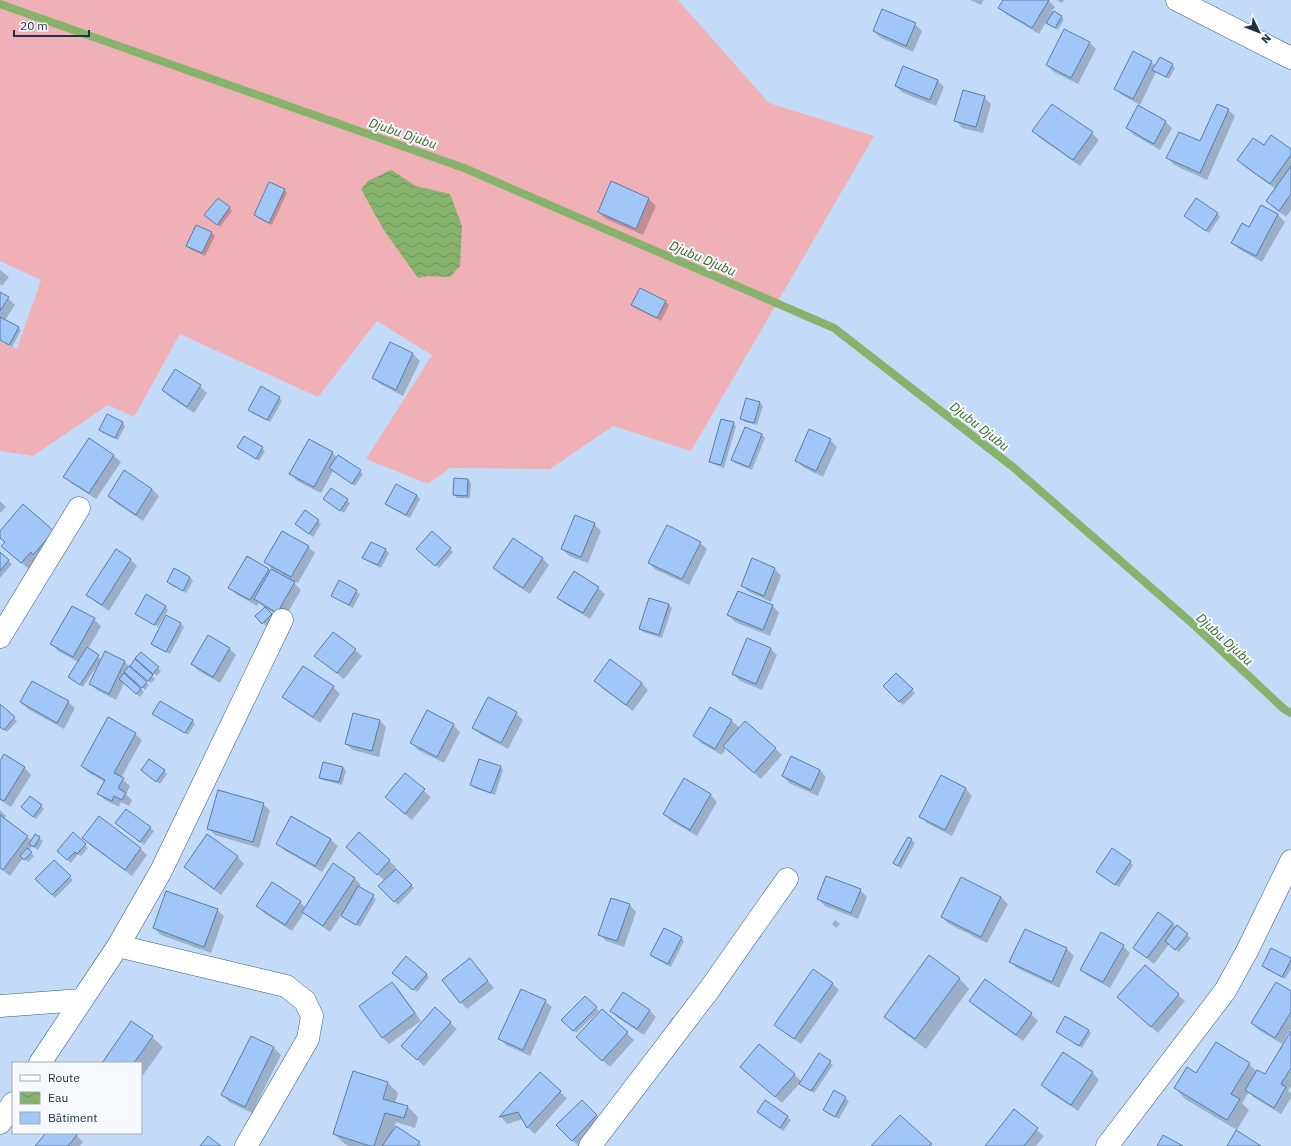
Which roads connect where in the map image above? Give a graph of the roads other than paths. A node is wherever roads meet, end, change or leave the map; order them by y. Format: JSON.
{"nodes":[{"id":1,"x":1177,"y":0,"type":"edge"},
{"id":2,"x":1291,"y":58,"type":"edge"},
{"id":3,"x":79,"y":508,"type":"dead end"},
{"id":4,"x":282,"y":620,"type":"dead end"},
{"id":5,"x":0,"y":637,"type":"edge"},
{"id":6,"x":1291,"y":861,"type":"edge"},
{"id":7,"x":786,"y":878,"type":"dead end"},
{"id":8,"x":118,"y":946,"type":"junction"},
{"id":9,"x":81,"y":1000,"type":"junction"},
{"id":10,"x":0,"y":1006,"type":"edge"},
{"id":11,"x":41,"y":1062,"type":"edge"},
{"id":12,"x":12,"y":1105,"type":"edge"},
{"id":13,"x":0,"y":1123,"type":"edge"},
{"id":14,"x":246,"y":1146,"type":"edge"},
{"id":15,"x":590,"y":1146,"type":"edge"},
{"id":16,"x":1107,"y":1146,"type":"edge"}],
"edges":[{"from":1,"to":2,"type":"street"},
{"from":3,"to":5,"type":"street"},
{"from":4,"to":8,"type":"street"},
{"from":6,"to":16,"type":"street"},
{"from":7,"to":15,"type":"street"},
{"from":8,"to":9,"type":"street"},
{"from":8,"to":14,"type":"street"},
{"from":9,"to":10,"type":"street"},
{"from":9,"to":11,"type":"street"},
{"from":12,"to":13,"type":"street"}]}
